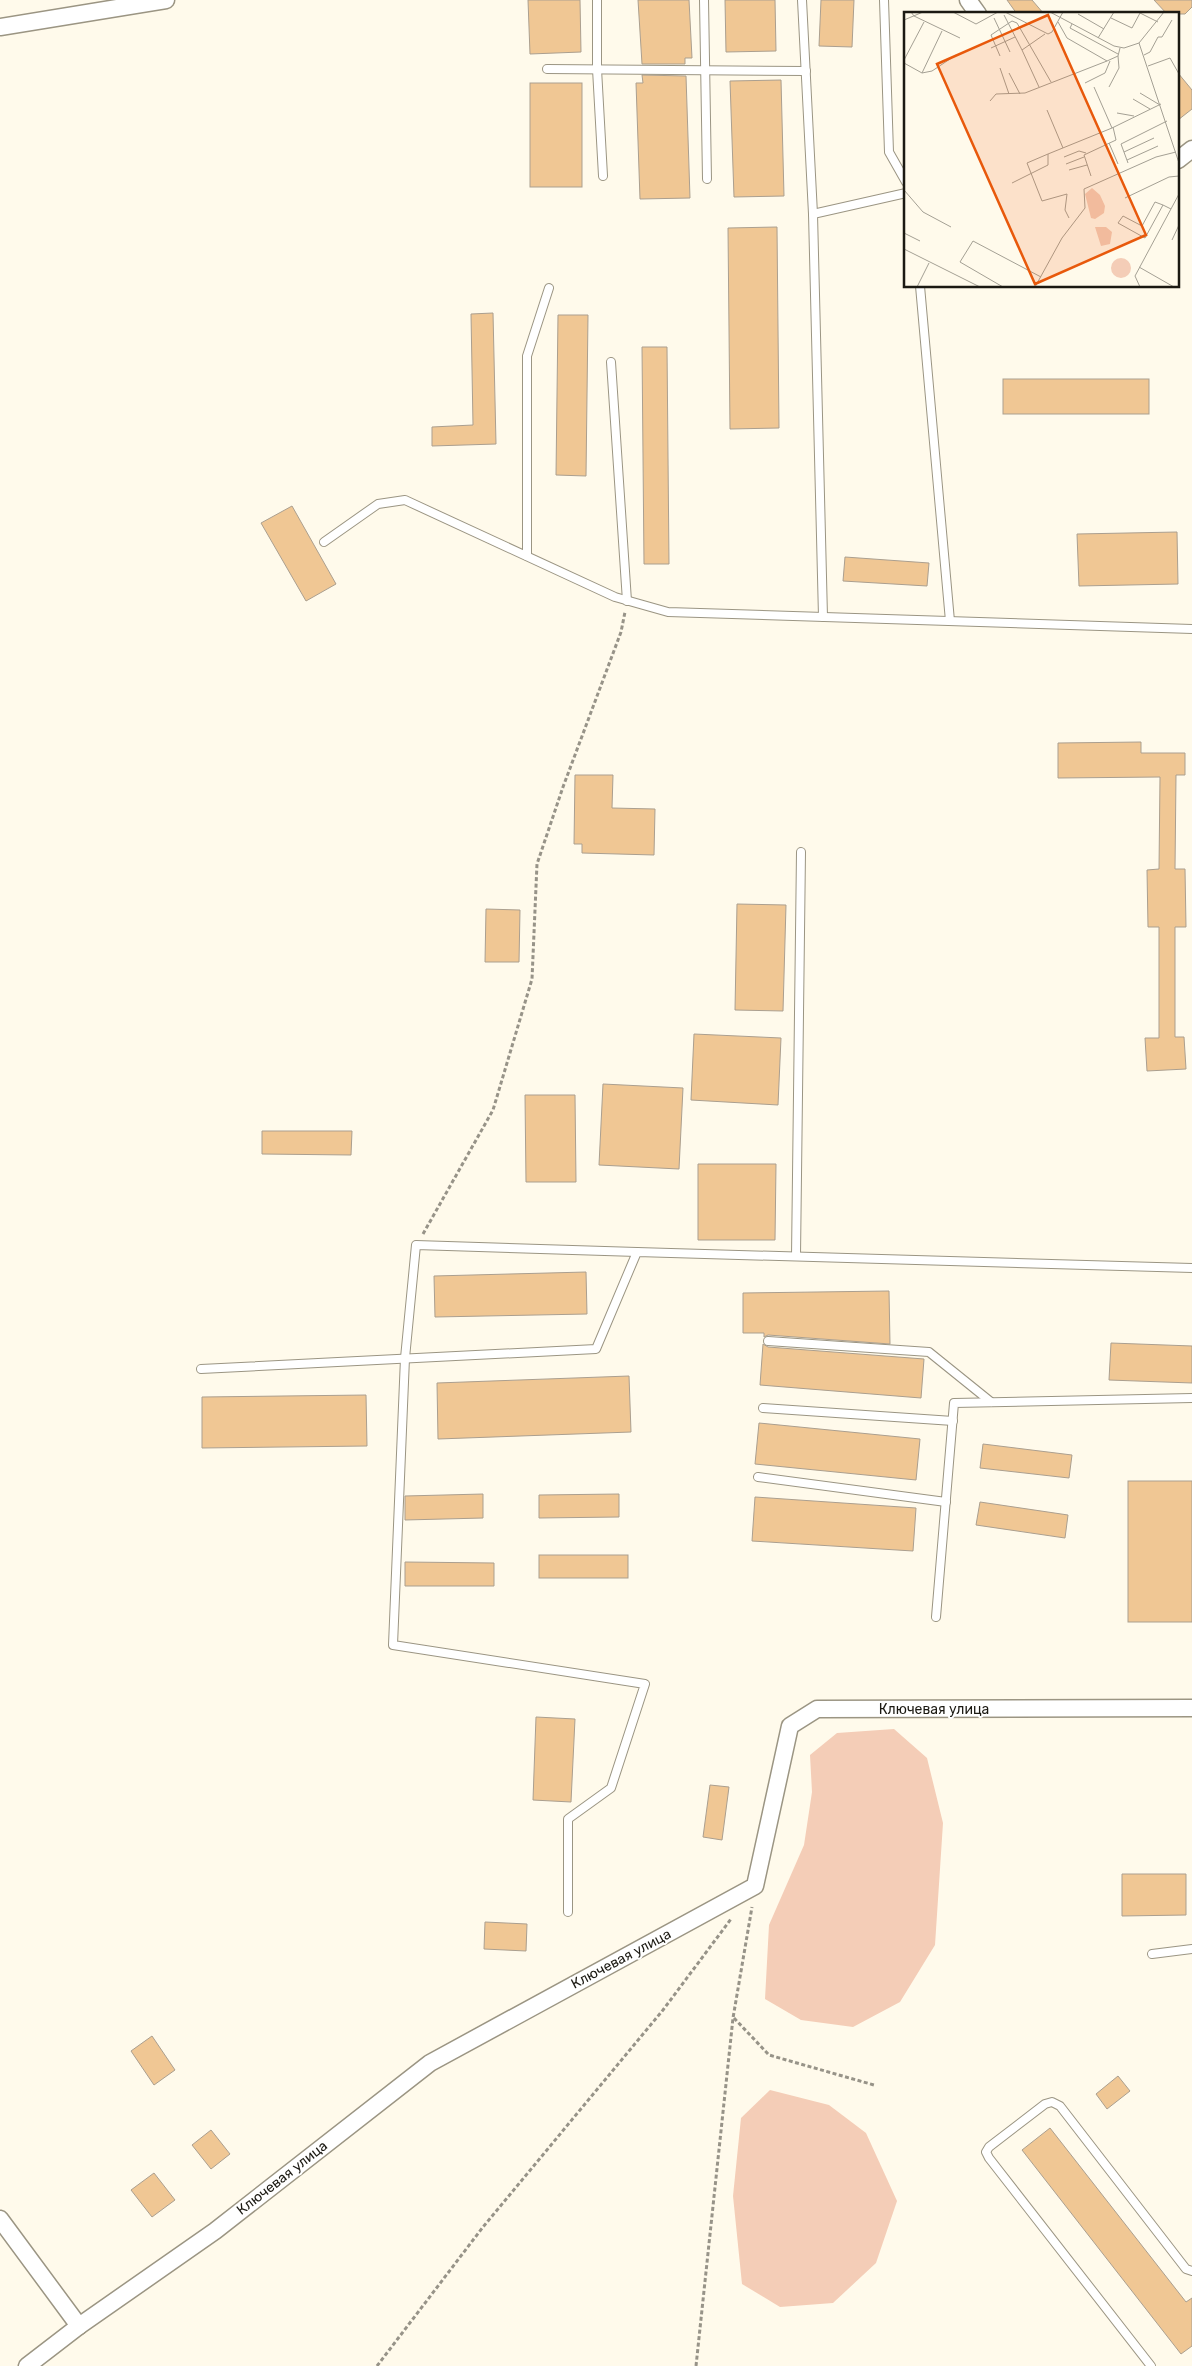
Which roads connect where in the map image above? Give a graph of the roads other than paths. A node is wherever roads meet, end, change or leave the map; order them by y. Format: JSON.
{"nodes":[{"id":1,"x":166,"y":0,"type":"edge"},
{"id":2,"x":597,"y":0,"type":"edge"},
{"id":3,"x":704,"y":0,"type":"edge"},
{"id":4,"x":802,"y":0,"type":"edge"},
{"id":5,"x":884,"y":0,"type":"edge"},
{"id":6,"x":968,"y":0,"type":"edge"},
{"id":7,"x":977,"y":12,"type":"edge"},
{"id":8,"x":0,"y":27,"type":"edge"},
{"id":9,"x":548,"y":69,"type":"dead end"},
{"id":10,"x":597,"y":69,"type":"junction"},
{"id":11,"x":706,"y":70,"type":"junction"},
{"id":12,"x":806,"y":71,"type":"junction"},
{"id":13,"x":1192,"y":149,"type":"edge"},
{"id":14,"x":1180,"y":158,"type":"edge"},
{"id":15,"x":603,"y":176,"type":"dead end"},
{"id":16,"x":904,"y":178,"type":"edge"},
{"id":17,"x":707,"y":179,"type":"dead end"},
{"id":18,"x":904,"y":193,"type":"edge"},
{"id":19,"x":812,"y":214,"type":"junction"},
{"id":20,"x":549,"y":288,"type":"dead end"},
{"id":21,"x":920,"y":288,"type":"edge"},
{"id":22,"x":611,"y":362,"type":"dead end"},
{"id":23,"x":324,"y":542,"type":"dead end"},
{"id":24,"x":527,"y":556,"type":"junction"},
{"id":25,"x":628,"y":601,"type":"junction"},
{"id":26,"x":823,"y":617,"type":"junction"},
{"id":27,"x":950,"y":621,"type":"junction"},
{"id":28,"x":1192,"y":629,"type":"edge"},
{"id":29,"x":801,"y":852,"type":"dead end"},
{"id":30,"x":637,"y":1252,"type":"junction"},
{"id":31,"x":796,"y":1256,"type":"junction"},
{"id":32,"x":1192,"y":1268,"type":"edge"},
{"id":33,"x":768,"y":1341,"type":"dead end"},
{"id":34,"x":405,"y":1358,"type":"junction"},
{"id":35,"x":201,"y":1368,"type":"dead end"},
{"id":36,"x":1192,"y":1398,"type":"edge"},
{"id":37,"x":991,"y":1402,"type":"junction"},
{"id":38,"x":763,"y":1408,"type":"dead end"},
{"id":39,"x":953,"y":1421,"type":"junction"},
{"id":40,"x":758,"y":1477,"type":"dead end"},
{"id":41,"x":946,"y":1502,"type":"junction"},
{"id":42,"x":936,"y":1617,"type":"dead end"},
{"id":43,"x":1192,"y":1708,"type":"edge"},
{"id":44,"x":568,"y":1912,"type":"dead end"},
{"id":45,"x":1192,"y":1948,"type":"edge"},
{"id":46,"x":1152,"y":1954,"type":"dead end"},
{"id":47,"x":0,"y":2219,"type":"edge"},
{"id":48,"x":1192,"y":2271,"type":"edge"},
{"id":49,"x":79,"y":2326,"type":"junction"},
{"id":50,"x":27,"y":2366,"type":"edge"},
{"id":51,"x":1151,"y":2366,"type":"edge"}],
"edges":[{"from":1,"to":8,"type":"street"},
{"from":2,"to":10,"type":"lane"},
{"from":3,"to":11,"type":"lane"},
{"from":4,"to":12,"type":"lane"},
{"from":5,"to":16,"type":"lane"},
{"from":6,"to":7,"type":"street"},
{"from":9,"to":10,"type":"lane"},
{"from":10,"to":11,"type":"lane"},
{"from":10,"to":15,"type":"lane"},
{"from":11,"to":12,"type":"lane"},
{"from":11,"to":17,"type":"lane"},
{"from":12,"to":19,"type":"lane"},
{"from":13,"to":14,"type":"street"},
{"from":18,"to":19,"type":"lane"},
{"from":19,"to":26,"type":"lane"},
{"from":20,"to":24,"type":"lane"},
{"from":21,"to":27,"type":"lane"},
{"from":22,"to":25,"type":"lane"},
{"from":23,"to":24,"type":"lane"},
{"from":24,"to":25,"type":"lane"},
{"from":25,"to":26,"type":"lane"},
{"from":26,"to":27,"type":"lane"},
{"from":27,"to":28,"type":"lane"},
{"from":29,"to":31,"type":"lane"},
{"from":30,"to":31,"type":"lane"},
{"from":30,"to":34,"type":"lane"},
{"from":30,"to":34,"type":"lane"},
{"from":31,"to":32,"type":"lane"},
{"from":33,"to":37,"type":"lane"},
{"from":34,"to":35,"type":"lane"},
{"from":34,"to":44,"type":"lane"},
{"from":36,"to":37,"type":"lane"},
{"from":37,"to":39,"type":"lane"},
{"from":38,"to":39,"type":"lane"},
{"from":39,"to":41,"type":"lane"},
{"from":40,"to":41,"type":"lane"},
{"from":41,"to":42,"type":"lane"},
{"from":43,"to":49,"type":"street","name":"Ключевая улица"},
{"from":45,"to":46,"type":"lane"},
{"from":47,"to":49,"type":"street"},
{"from":48,"to":51,"type":"lane"},
{"from":49,"to":50,"type":"street","name":"Ключевая улица"}]}
